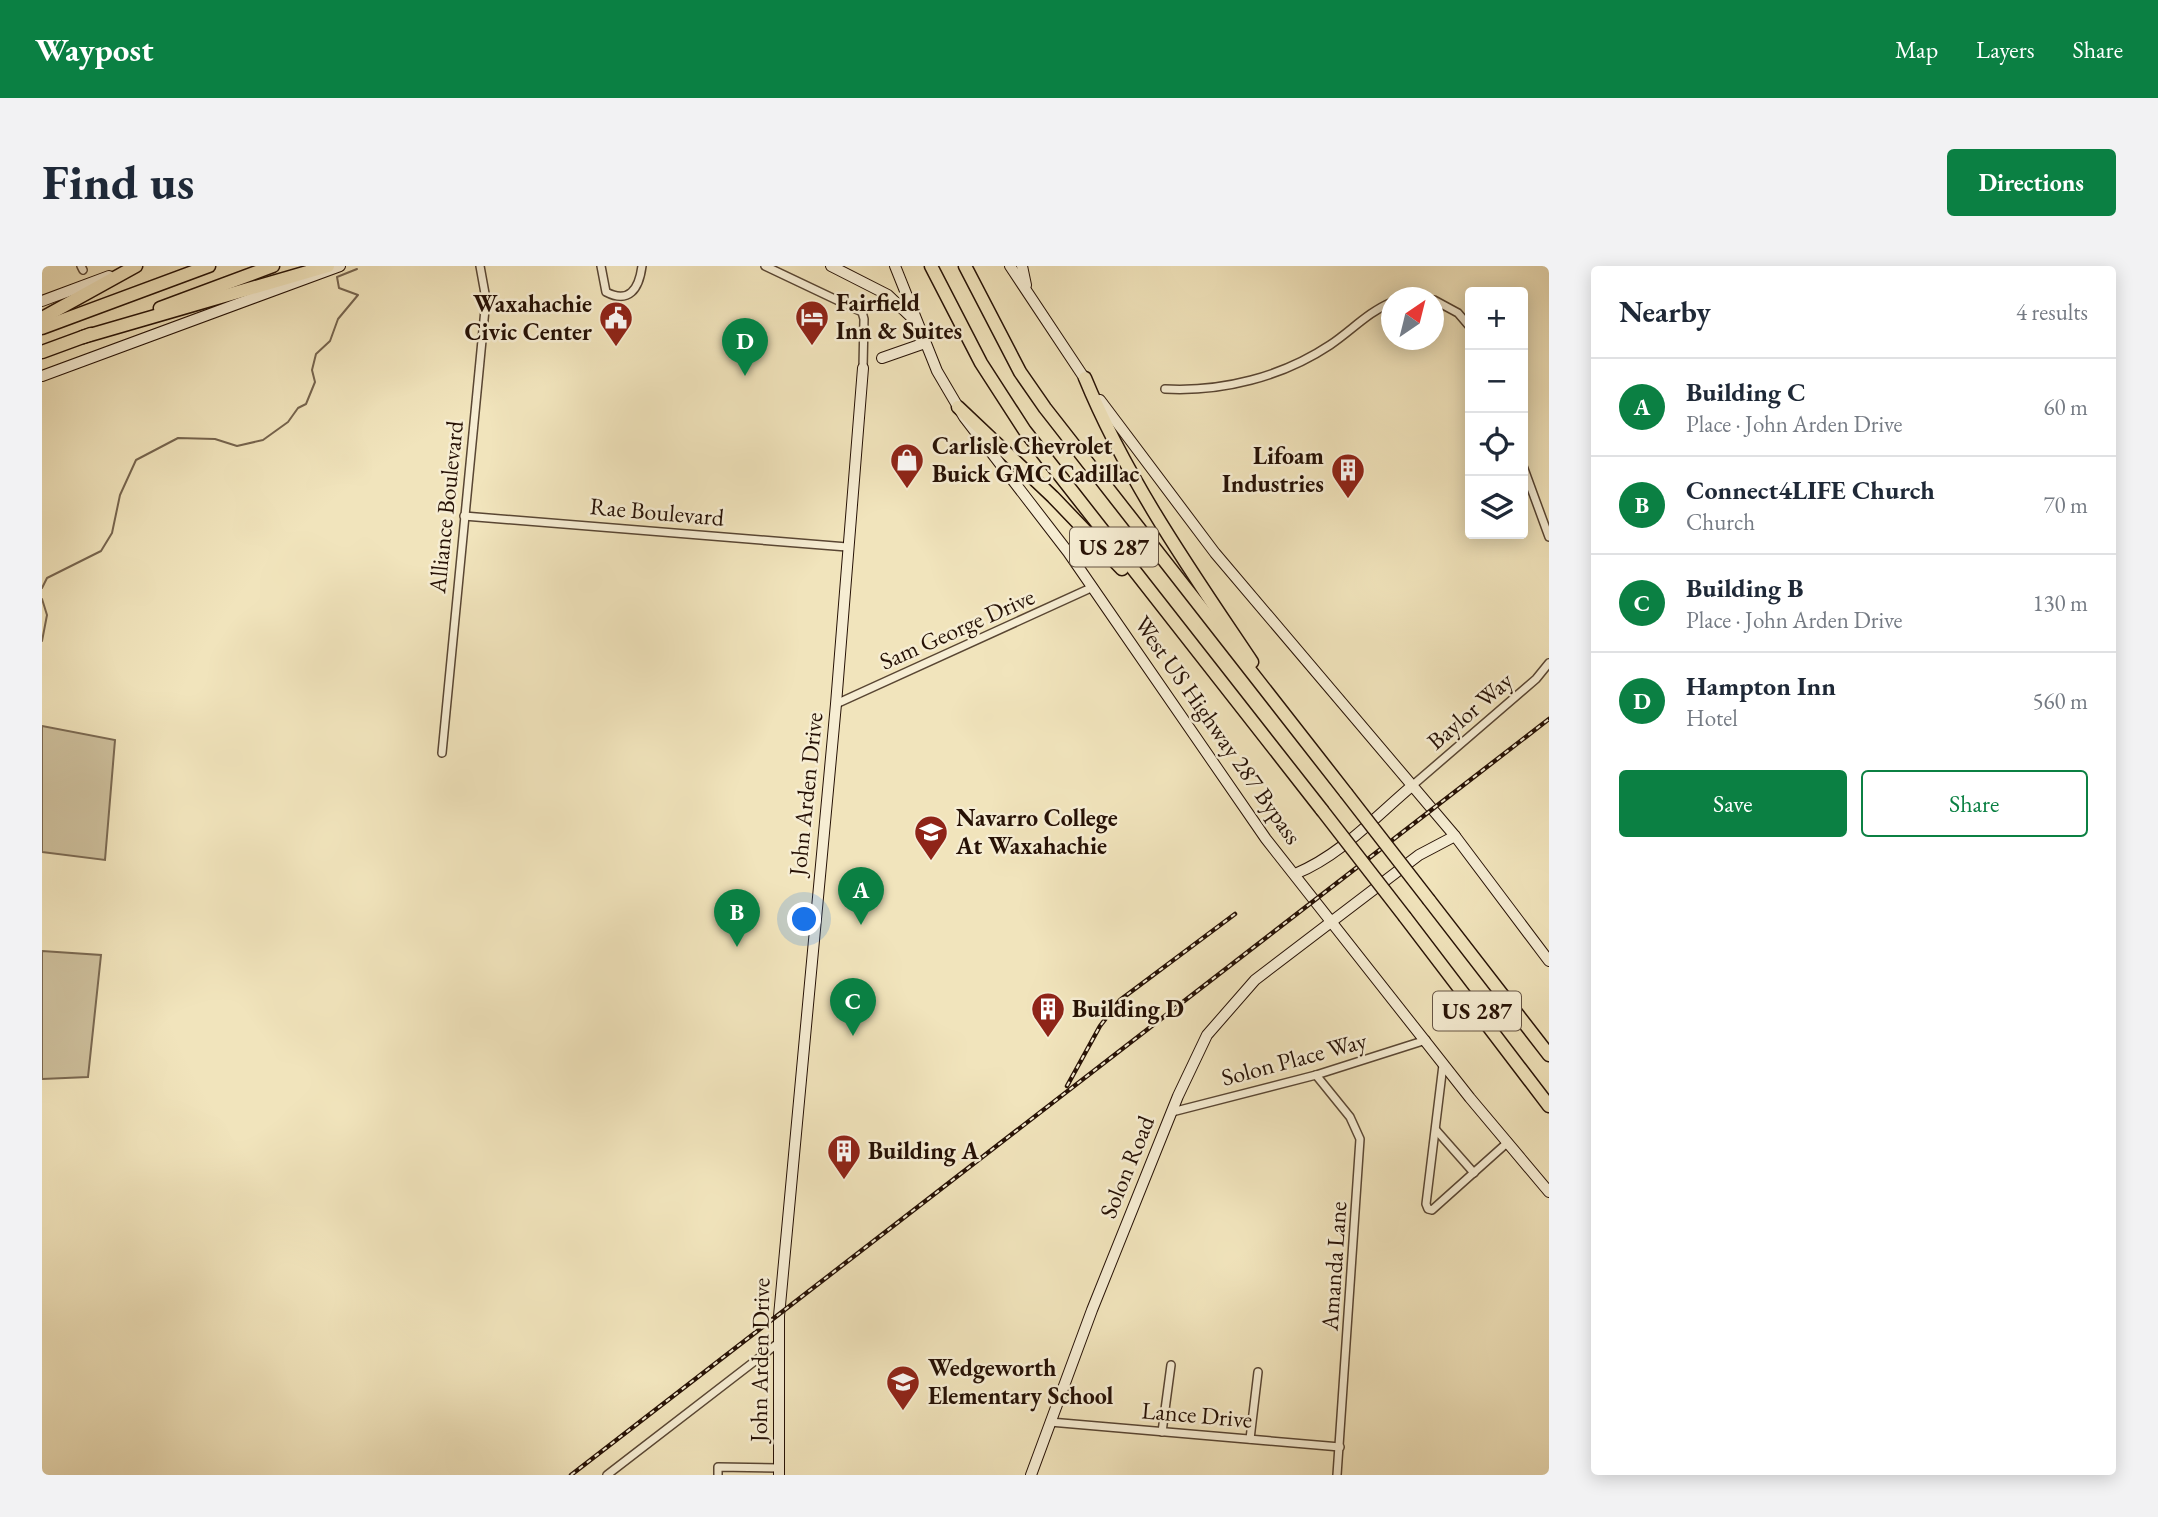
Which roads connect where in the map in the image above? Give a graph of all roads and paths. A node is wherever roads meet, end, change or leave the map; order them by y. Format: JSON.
{"nodes":[{"id":1,"x":136,"y":266,"type":"edge"},
{"id":2,"x":209,"y":266,"type":"edge"},
{"id":3,"x":273,"y":266,"type":"edge"},
{"id":4,"x":328,"y":266,"type":"edge"},
{"id":5,"x":340,"y":266,"type":"edge"},
{"id":6,"x":481,"y":266,"type":"edge"},
{"id":7,"x":601,"y":266,"type":"edge"},
{"id":8,"x":642,"y":266,"type":"edge"},
{"id":9,"x":765,"y":266,"type":"edge"},
{"id":10,"x":831,"y":266,"type":"edge"},
{"id":11,"x":895,"y":266,"type":"edge"},
{"id":12,"x":931,"y":266,"type":"edge"},
{"id":13,"x":965,"y":266,"type":"edge"},
{"id":14,"x":1010,"y":266,"type":"edge"},
{"id":15,"x":1021,"y":266,"type":"edge"},
{"id":16,"x":1027,"y":292,"type":"junction"},
{"id":17,"x":42,"y":301,"type":"edge"},
{"id":18,"x":1381,"y":306,"type":"edge"},
{"id":19,"x":1444,"y":306,"type":"edge"},
{"id":20,"x":42,"y":318,"type":"edge"},
{"id":21,"x":1465,"y":321,"type":"edge"},
{"id":22,"x":918,"y":325,"type":"junction"},
{"id":23,"x":42,"y":328,"type":"edge"},
{"id":24,"x":83,"y":337,"type":"junction"},
{"id":25,"x":925,"y":343,"type":"junction"},
{"id":26,"x":42,"y":352,"type":"edge"},
{"id":27,"x":882,"y":358,"type":"dead end"},
{"id":28,"x":863,"y":368,"type":"joint"},
{"id":29,"x":42,"y":376,"type":"edge"},
{"id":30,"x":1085,"y":378,"type":"junction"},
{"id":31,"x":1165,"y":389,"type":"dead end"},
{"id":32,"x":958,"y":407,"type":"junction"},
{"id":33,"x":1527,"y":476,"type":"edge"},
{"id":34,"x":464,"y":516,"type":"junction"},
{"id":35,"x":1549,"y":537,"type":"edge"},
{"id":36,"x":847,"y":547,"type":"junction"},
{"id":37,"x":1093,"y":587,"type":"junction"},
{"id":38,"x":1200,"y":654,"type":"junction"},
{"id":39,"x":1549,"y":663,"type":"edge"},
{"id":40,"x":1268,"y":693,"type":"junction"},
{"id":41,"x":836,"y":704,"type":"junction"},
{"id":42,"x":442,"y":753,"type":"dead end"},
{"id":43,"x":1413,"y":785,"type":"junction"},
{"id":44,"x":1455,"y":836,"type":"junction"},
{"id":45,"x":1295,"y":874,"type":"junction"},
{"id":46,"x":1331,"y":921,"type":"junction"},
{"id":47,"x":1549,"y":961,"type":"edge"},
{"id":48,"x":1426,"y":1040,"type":"junction"},
{"id":49,"x":1549,"y":1055,"type":"edge"},
{"id":50,"x":1443,"y":1065,"type":"junction"},
{"id":51,"x":1316,"y":1075,"type":"junction"},
{"id":52,"x":1549,"y":1106,"type":"edge"},
{"id":53,"x":1172,"y":1112,"type":"junction"},
{"id":54,"x":1436,"y":1130,"type":"junction"},
{"id":55,"x":1508,"y":1142,"type":"junction"},
{"id":56,"x":1474,"y":1173,"type":"junction"},
{"id":57,"x":1549,"y":1192,"type":"edge"},
{"id":58,"x":778,"y":1345,"type":"junction"},
{"id":59,"x":1171,"y":1365,"type":"dead end"},
{"id":60,"x":1258,"y":1372,"type":"dead end"},
{"id":61,"x":1050,"y":1422,"type":"junction"},
{"id":62,"x":1163,"y":1432,"type":"junction"},
{"id":63,"x":1250,"y":1439,"type":"junction"},
{"id":64,"x":1340,"y":1447,"type":"junction"},
{"id":65,"x":779,"y":1471,"type":"edge"},
{"id":66,"x":608,"y":1475,"type":"edge"},
{"id":67,"x":718,"y":1475,"type":"edge"},
{"id":68,"x":1031,"y":1475,"type":"edge"},
{"id":69,"x":1337,"y":1475,"type":"edge"}],
"edges":[{"from":1,"to":17,"type":"main road"},
{"from":1,"to":20,"type":"highway"},
{"from":2,"to":23,"type":"highway"},
{"from":3,"to":24,"type":"highway"},
{"from":4,"to":24,"type":"highway"},
{"from":5,"to":29,"type":"main road"},
{"from":6,"to":34,"type":"street","name":"Alliance Boulevard"},
{"from":7,"to":8,"type":"street"},
{"from":9,"to":28,"type":"street"},
{"from":10,"to":22,"type":"main road"},
{"from":11,"to":22,"type":"main road","name":"West US Highway 287 Bypass"},
{"from":12,"to":38,"type":"highway","number":"US 287"},
{"from":13,"to":40,"type":"highway","number":"US 287"},
{"from":14,"to":16,"type":"main road"},
{"from":15,"to":16,"type":"main road"},
{"from":16,"to":30,"type":"main road"},
{"from":18,"to":31,"type":"street"},
{"from":19,"to":21,"type":"street"},
{"from":22,"to":25,"type":"main road","name":"West US Highway 287 Bypass"},
{"from":24,"to":26,"type":"highway"},
{"from":25,"to":27,"type":"main road"},
{"from":25,"to":32,"type":"main road","name":"West US Highway 287 Bypass"},
{"from":28,"to":36,"type":"main road","name":"John Arden Drive"},
{"from":30,"to":40,"type":"highway"},
{"from":30,"to":43,"type":"main road"},
{"from":32,"to":37,"type":"main road","name":"West US Highway 287 Bypass"},
{"from":32,"to":38,"type":"highway"},
{"from":33,"to":35,"type":"street"},
{"from":34,"to":36,"type":"street","name":"Rae Boulevard"},
{"from":34,"to":42,"type":"street","name":"Alliance Boulevard"},
{"from":36,"to":41,"type":"main road","name":"John Arden Drive"},
{"from":37,"to":41,"type":"street","name":"Sam George Drive"},
{"from":37,"to":45,"type":"main road","name":"West US Highway 287 Bypass"},
{"from":38,"to":52,"type":"highway","number":"US 287","bridge":true},
{"from":39,"to":43,"type":"street","name":"Baylor Way"},
{"from":40,"to":49,"type":"highway","number":"US 287","bridge":true},
{"from":41,"to":58,"type":"main road","name":"John Arden Drive"},
{"from":43,"to":44,"type":"main road"},
{"from":43,"to":45,"type":"main road"},
{"from":44,"to":46,"type":"main road","name":"Solon Road"},
{"from":44,"to":47,"type":"main road"},
{"from":45,"to":46,"type":"main road","name":"West US Highway 287 Bypass"},
{"from":46,"to":48,"type":"main road","name":"West US Highway 287 Bypass"},
{"from":46,"to":53,"type":"main road","name":"Solon Road"},
{"from":48,"to":50,"type":"main road","name":"West US Highway 287 Bypass"},
{"from":48,"to":51,"type":"street","name":"Solon Place Way"},
{"from":50,"to":54,"type":"street"},
{"from":50,"to":55,"type":"main road","name":"West US Highway 287 Bypass"},
{"from":51,"to":53,"type":"street","name":"Solon Place Way"},
{"from":51,"to":64,"type":"street","name":"Amanda Lane"},
{"from":53,"to":61,"type":"main road","name":"Solon Road"},
{"from":54,"to":56,"type":"street"},
{"from":54,"to":56,"type":"street"},
{"from":55,"to":56,"type":"street"},
{"from":55,"to":57,"type":"main road","name":"West US Highway 287 Bypass"},
{"from":58,"to":65,"type":"main road","name":"John Arden Drive"},
{"from":58,"to":66,"type":"street"},
{"from":59,"to":62,"type":"street"},
{"from":60,"to":63,"type":"street"},
{"from":61,"to":62,"type":"street","name":"Lance Drive"},
{"from":61,"to":68,"type":"main road","name":"Solon Road"},
{"from":62,"to":63,"type":"street","name":"Lance Drive"},
{"from":63,"to":64,"type":"street","name":"Lance Drive"},
{"from":64,"to":69,"type":"street","name":"Amanda Lane"},
{"from":65,"to":67,"type":"street"}]}
